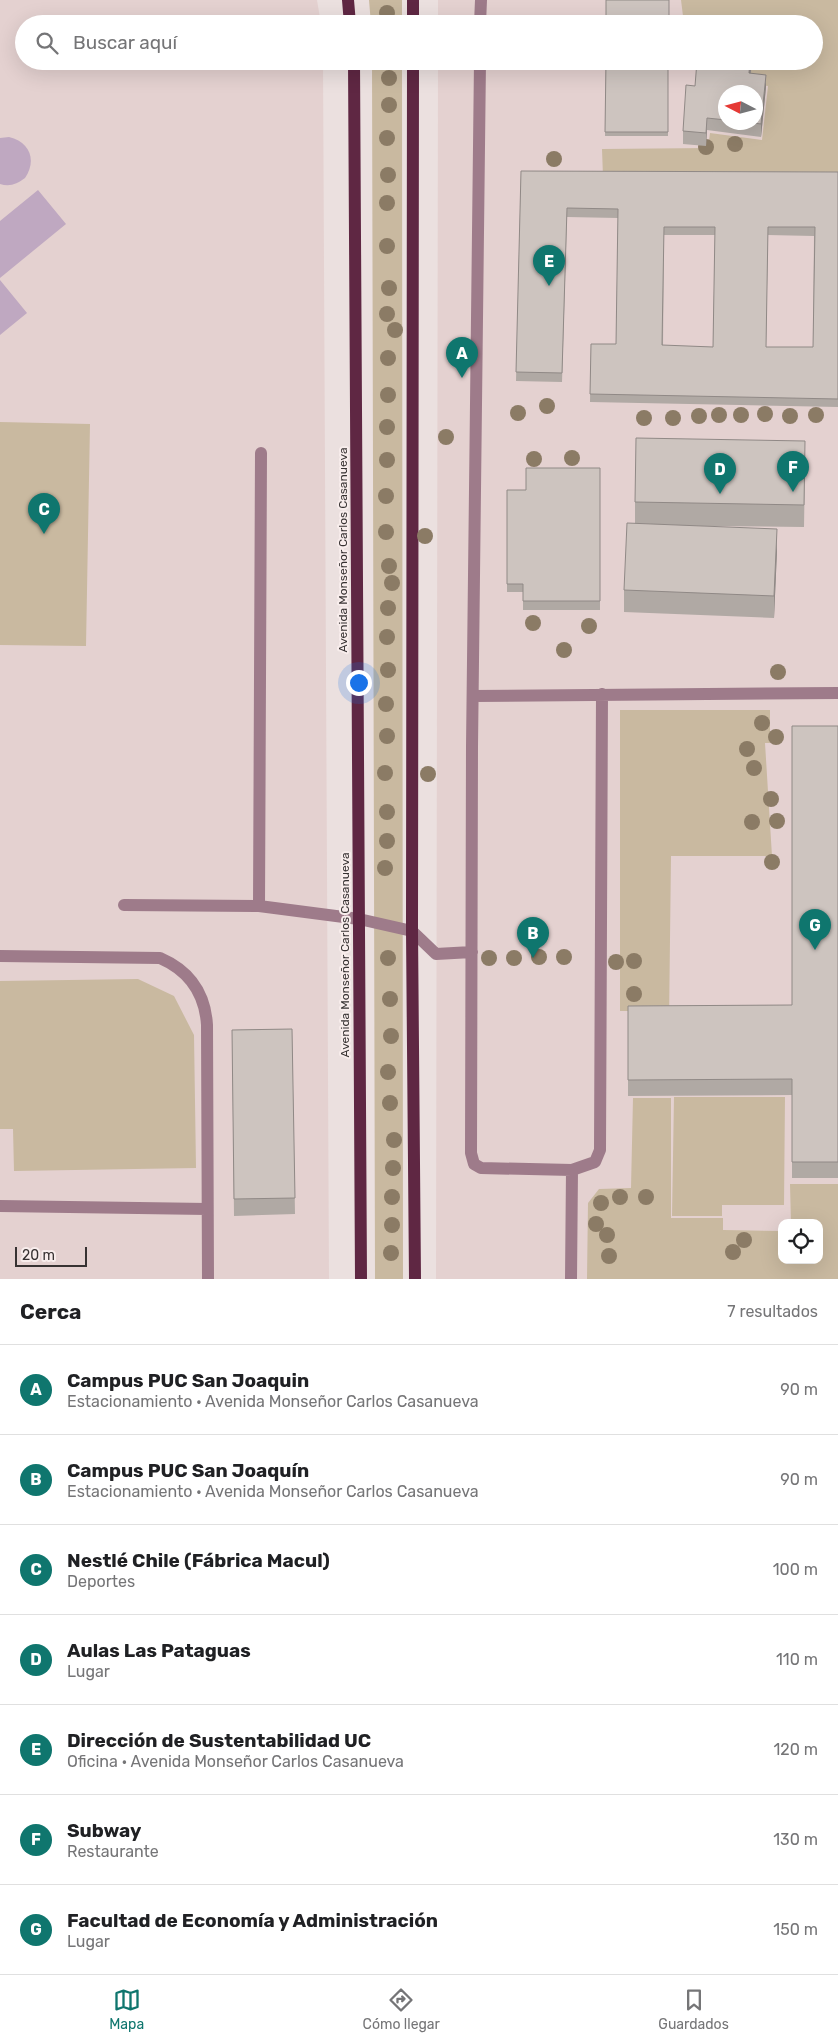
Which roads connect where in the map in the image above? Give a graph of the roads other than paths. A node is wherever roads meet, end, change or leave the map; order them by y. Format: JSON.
{"nodes":[{"id":1,"x":348,"y":0,"type":"edge"},
{"id":2,"x":412,"y":0,"type":"edge"},
{"id":3,"x":481,"y":0,"type":"edge"},
{"id":4,"x":349,"y":15,"type":"edge"},
{"id":5,"x":412,"y":15,"type":"edge"},
{"id":6,"x":480,"y":15,"type":"edge"},
{"id":7,"x":354,"y":70,"type":"edge"},
{"id":8,"x":412,"y":70,"type":"edge"},
{"id":9,"x":480,"y":70,"type":"edge"},
{"id":10,"x":261,"y":453,"type":"dead end"},
{"id":11,"x":838,"y":693,"type":"edge"},
{"id":12,"x":602,"y":694,"type":"junction"},
{"id":13,"x":473,"y":696,"type":"junction"},
{"id":14,"x":124,"y":905,"type":"dead end"},
{"id":15,"x":259,"y":906,"type":"junction"},
{"id":16,"x":359,"y":919,"type":"junction"},
{"id":17,"x":412,"y":931,"type":"junction"},
{"id":18,"x":472,"y":952,"type":"junction"},
{"id":19,"x":0,"y":956,"type":"edge"},
{"id":20,"x":572,"y":1170,"type":"junction"},
{"id":21,"x":0,"y":1206,"type":"edge"},
{"id":22,"x":207,"y":1209,"type":"junction"},
{"id":23,"x":208,"y":1279,"type":"edge"},
{"id":24,"x":362,"y":1279,"type":"edge"},
{"id":25,"x":415,"y":1279,"type":"edge"},
{"id":26,"x":571,"y":1279,"type":"edge"}],
"edges":[{"from":1,"to":4,"type":"main road"},
{"from":2,"to":5,"type":"main road"},
{"from":3,"to":6,"type":"lane"},
{"from":7,"to":16,"type":"main road","name":"Avenida Monseñor Carlos Casanueva"},
{"from":8,"to":17,"type":"main road"},
{"from":9,"to":13,"type":"lane"},
{"from":10,"to":15,"type":"lane"},
{"from":11,"to":12,"type":"lane"},
{"from":12,"to":13,"type":"lane"},
{"from":12,"to":20,"type":"lane"},
{"from":13,"to":18,"type":"lane"},
{"from":14,"to":15,"type":"lane"},
{"from":15,"to":16,"type":"lane"},
{"from":16,"to":17,"type":"lane"},
{"from":16,"to":24,"type":"main road","name":"Avenida Monseñor Carlos Casanueva"},
{"from":17,"to":18,"type":"lane"},
{"from":17,"to":25,"type":"main road"},
{"from":18,"to":20,"type":"lane"},
{"from":19,"to":22,"type":"lane"},
{"from":20,"to":26,"type":"lane"},
{"from":21,"to":22,"type":"lane"},
{"from":22,"to":23,"type":"lane"}]}
